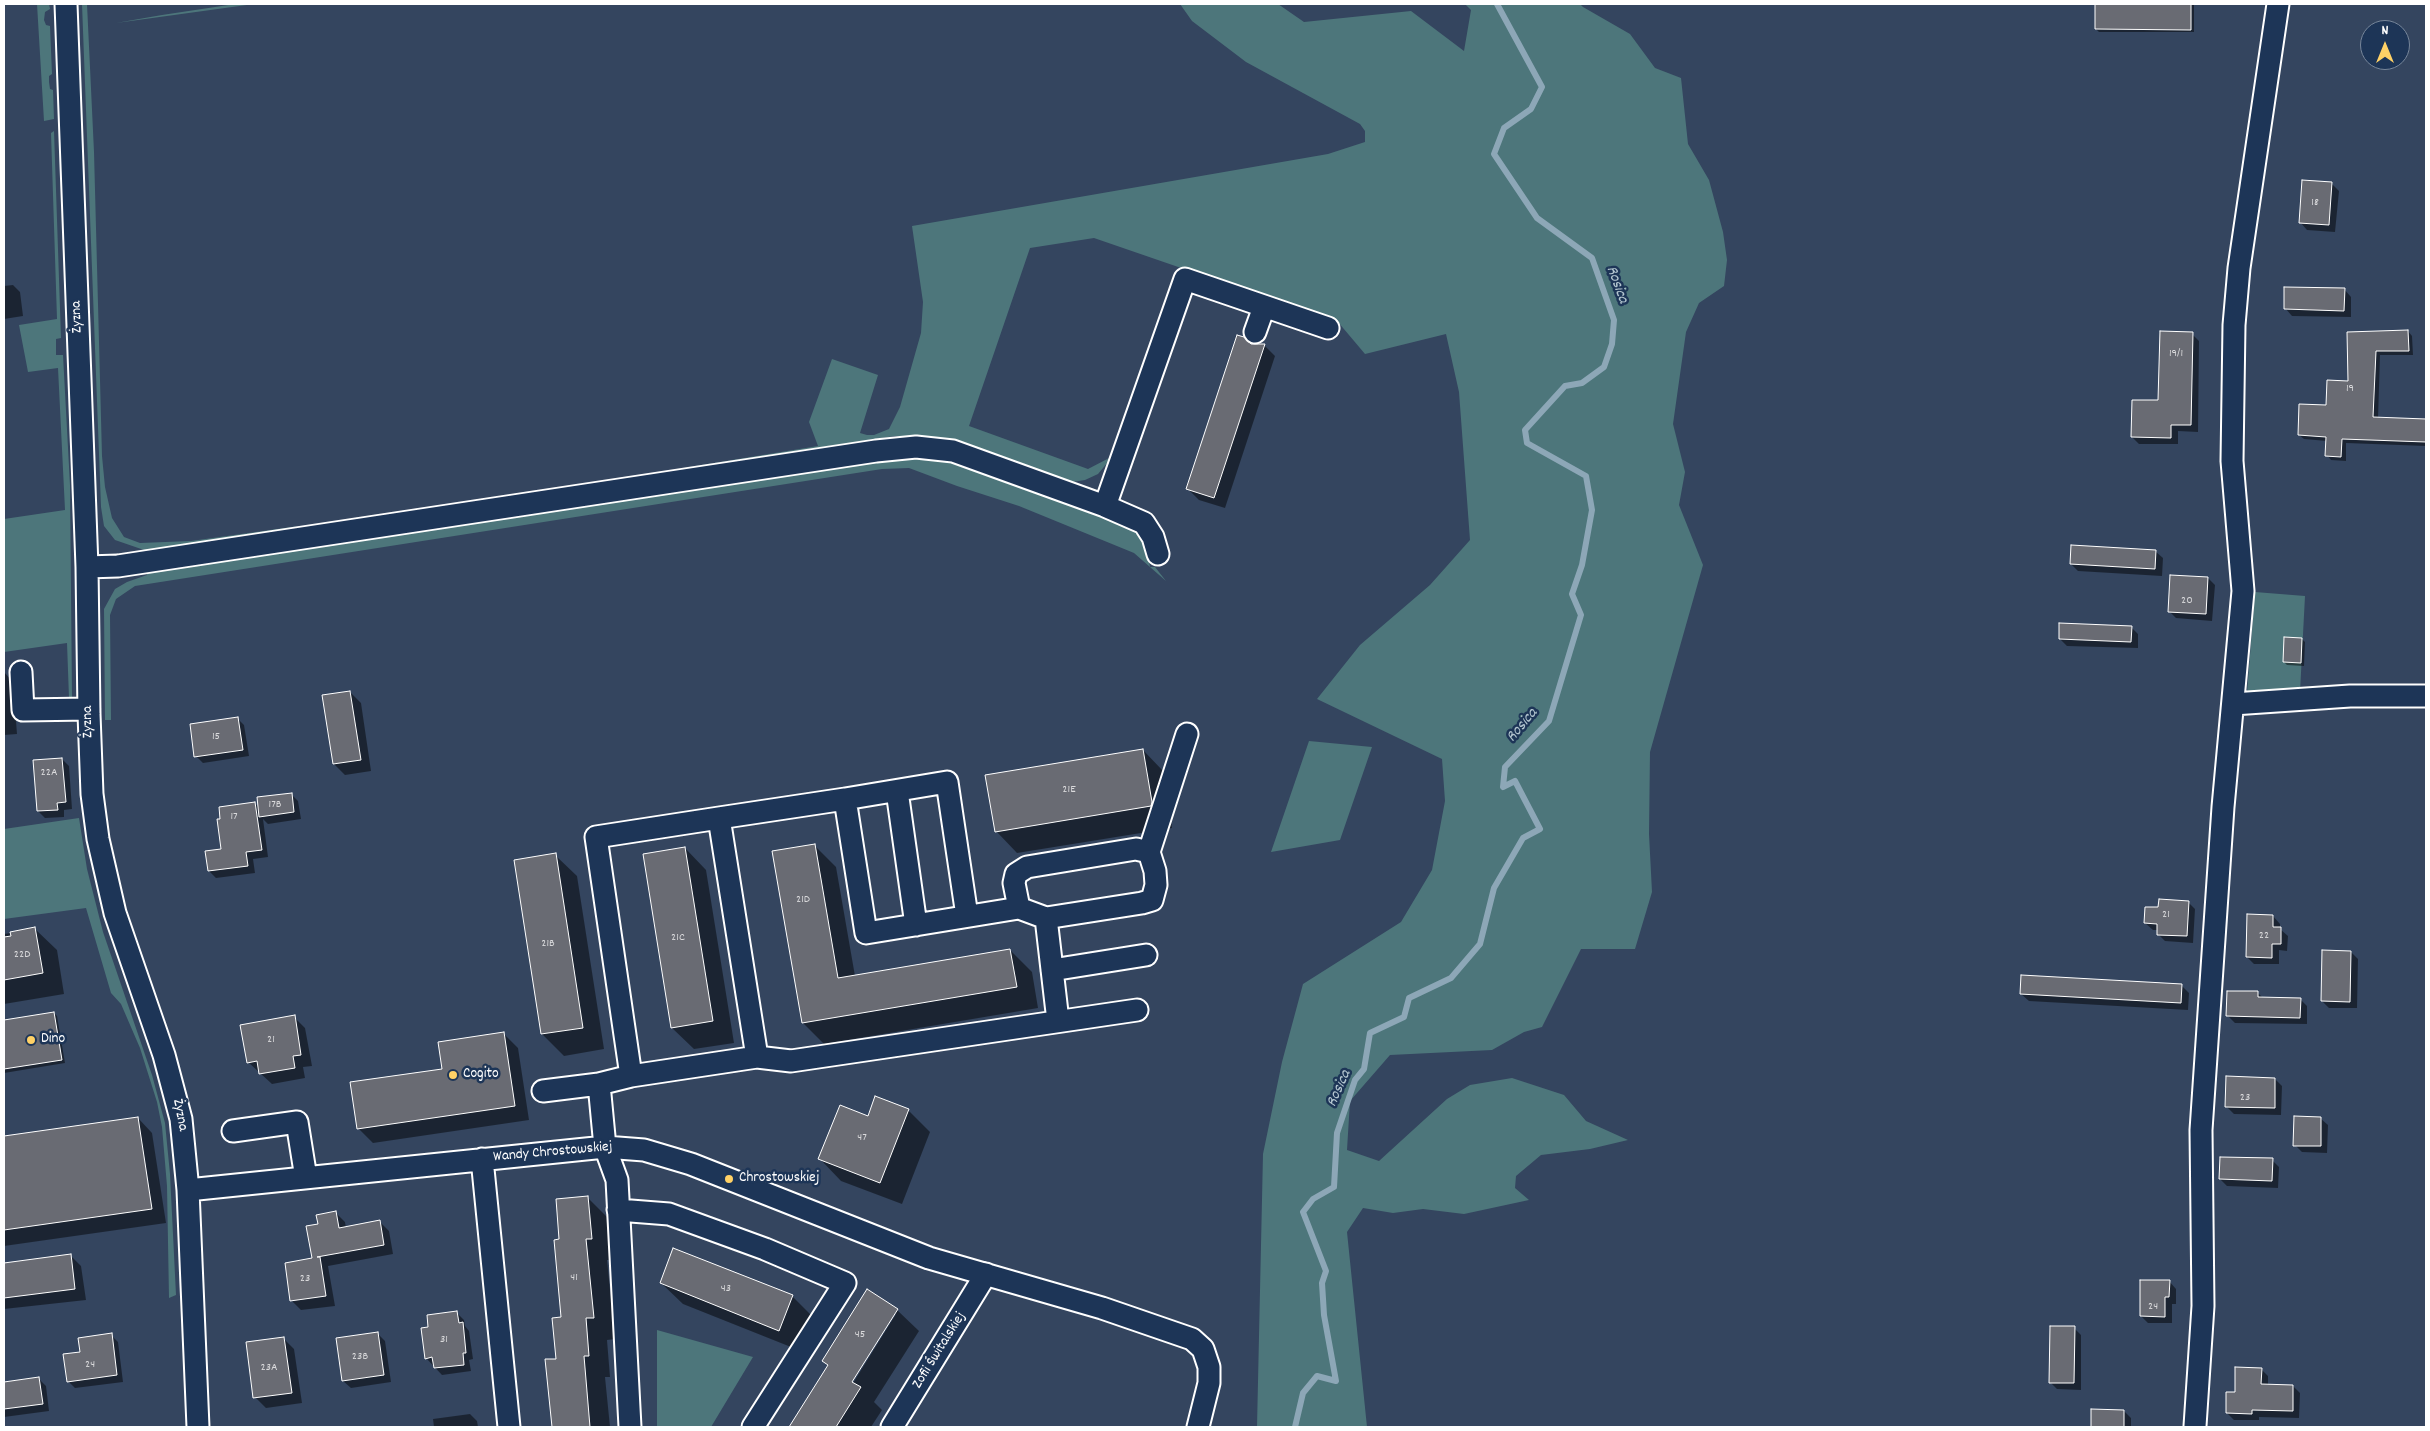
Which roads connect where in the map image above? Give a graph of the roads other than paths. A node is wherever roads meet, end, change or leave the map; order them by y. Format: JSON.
{"nodes":[{"id":1,"x":66,"y":4,"type":"edge"},
{"id":2,"x":2278,"y":4,"type":"edge"},
{"id":3,"x":1264,"y":306,"type":"junction"},
{"id":4,"x":1328,"y":328,"type":"dead end"},
{"id":5,"x":1256,"y":332,"type":"dead end"},
{"id":6,"x":1105,"y":506,"type":"junction"},
{"id":7,"x":1158,"y":554,"type":"dead end"},
{"id":8,"x":87,"y":567,"type":"junction"},
{"id":9,"x":21,"y":672,"type":"dead end"},
{"id":10,"x":2426,"y":696,"type":"edge"},
{"id":11,"x":2232,"y":704,"type":"junction"},
{"id":12,"x":89,"y":709,"type":"junction"},
{"id":13,"x":1187,"y":734,"type":"dead end"},
{"id":14,"x":897,"y":790,"type":"junction"},
{"id":15,"x":845,"y":799,"type":"junction"},
{"id":16,"x":719,"y":818,"type":"junction"},
{"id":17,"x":1148,"y":852,"type":"junction"},
{"id":18,"x":1019,"y":908,"type":"junction"},
{"id":19,"x":967,"y":916,"type":"junction"},
{"id":20,"x":1046,"y":918,"type":"junction"},
{"id":21,"x":916,"y":925,"type":"junction"},
{"id":22,"x":1146,"y":955,"type":"dead end"},
{"id":23,"x":1052,"y":970,"type":"junction"},
{"id":24,"x":1137,"y":1010,"type":"dead end"},
{"id":25,"x":1058,"y":1021,"type":"junction"},
{"id":26,"x":757,"y":1057,"type":"junction"},
{"id":27,"x":631,"y":1076,"type":"junction"},
{"id":28,"x":599,"y":1084,"type":"junction"},
{"id":29,"x":543,"y":1091,"type":"dead end"},
{"id":30,"x":232,"y":1131,"type":"dead end"},
{"id":31,"x":605,"y":1147,"type":"junction"},
{"id":32,"x":482,"y":1159,"type":"junction"},
{"id":33,"x":306,"y":1178,"type":"junction"},
{"id":34,"x":188,"y":1190,"type":"junction"},
{"id":35,"x":618,"y":1210,"type":"junction"},
{"id":36,"x":986,"y":1274,"type":"junction"},
{"id":37,"x":2195,"y":1426,"type":"dead end"},
{"id":38,"x":198,"y":1427,"type":"edge"},
{"id":39,"x":509,"y":1427,"type":"edge"},
{"id":40,"x":630,"y":1427,"type":"edge"},
{"id":41,"x":753,"y":1427,"type":"edge"},
{"id":42,"x":892,"y":1427,"type":"edge"},
{"id":43,"x":1198,"y":1427,"type":"edge"}],
"edges":[{"from":1,"to":8,"type":"street","name":"Żyzna"},
{"from":2,"to":11,"type":"street"},
{"from":3,"to":4,"type":"street"},
{"from":3,"to":5,"type":"street"},
{"from":3,"to":6,"type":"street"},
{"from":6,"to":7,"type":"street"},
{"from":6,"to":8,"type":"street"},
{"from":8,"to":12,"type":"street","name":"Żyzna"},
{"from":9,"to":12,"type":"street"},
{"from":10,"to":11,"type":"street"},
{"from":11,"to":37,"type":"street"},
{"from":12,"to":34,"type":"street","name":"Żyzna"},
{"from":13,"to":17,"type":"street"},
{"from":14,"to":15,"type":"street"},
{"from":14,"to":19,"type":"street"},
{"from":14,"to":21,"type":"street"},
{"from":15,"to":16,"type":"street"},
{"from":15,"to":21,"type":"street"},
{"from":16,"to":26,"type":"street"},
{"from":16,"to":27,"type":"street"},
{"from":17,"to":18,"type":"street"},
{"from":17,"to":20,"type":"street"},
{"from":18,"to":19,"type":"street"},
{"from":18,"to":20,"type":"street"},
{"from":19,"to":21,"type":"street"},
{"from":20,"to":23,"type":"street"},
{"from":22,"to":23,"type":"street"},
{"from":23,"to":25,"type":"street"},
{"from":24,"to":25,"type":"street"},
{"from":25,"to":26,"type":"street"},
{"from":26,"to":27,"type":"street"},
{"from":27,"to":28,"type":"street"},
{"from":28,"to":29,"type":"street"},
{"from":28,"to":31,"type":"street"},
{"from":30,"to":33,"type":"street"},
{"from":31,"to":32,"type":"street","name":"Wandy Chrostowskiej"},
{"from":31,"to":35,"type":"street"},
{"from":31,"to":36,"type":"street","name":"Wandy Chrostowskiej"},
{"from":32,"to":33,"type":"street","name":"Wandy Chrostowskiej"},
{"from":32,"to":39,"type":"street"},
{"from":33,"to":34,"type":"street","name":"Wandy Chrostowskiej"},
{"from":34,"to":38,"type":"street","name":"Żyzna"},
{"from":35,"to":40,"type":"street"},
{"from":35,"to":41,"type":"street"},
{"from":36,"to":42,"type":"street","name":"Zofii Świtalskiej"},
{"from":36,"to":43,"type":"street","name":"Wandy Chrostowskiej"}]}
